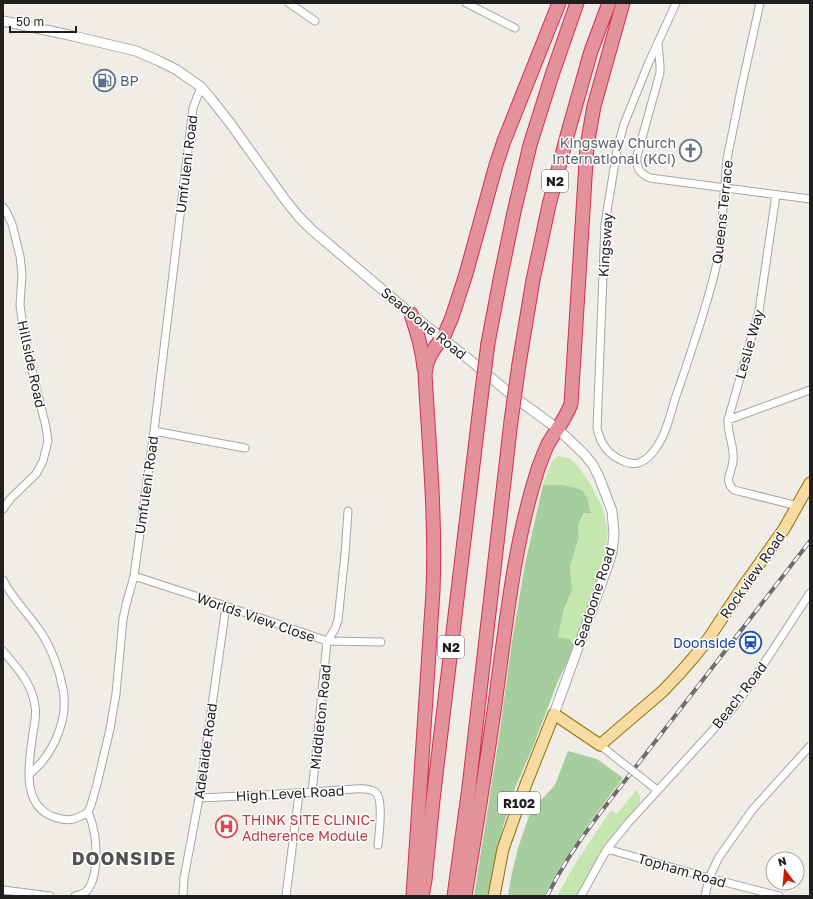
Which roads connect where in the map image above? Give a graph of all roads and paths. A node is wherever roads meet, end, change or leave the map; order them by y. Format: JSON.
{"nodes":[{"id":1,"x":289,"y":3,"type":"edge"},
{"id":2,"x":466,"y":3,"type":"edge"},
{"id":3,"x":559,"y":3,"type":"edge"},
{"id":4,"x":577,"y":3,"type":"edge"},
{"id":5,"x":609,"y":3,"type":"edge"},
{"id":6,"x":622,"y":3,"type":"edge"},
{"id":7,"x":676,"y":3,"type":"edge"},
{"id":8,"x":760,"y":3,"type":"edge"},
{"id":9,"x":3,"y":21,"type":"edge"},
{"id":10,"x":315,"y":21,"type":"dead end"},
{"id":11,"x":515,"y":28,"type":"dead end"},
{"id":12,"x":658,"y":42,"type":"junction"},
{"id":13,"x":201,"y":87,"type":"junction"},
{"id":14,"x":725,"y":188,"type":"junction"},
{"id":15,"x":776,"y":195,"type":"junction"},
{"id":16,"x":810,"y":199,"type":"edge"},
{"id":17,"x":3,"y":207,"type":"edge"},
{"id":18,"x":410,"y":314,"type":"junction"},
{"id":19,"x":443,"y":338,"type":"junction"},
{"id":20,"x":425,"y":374,"type":"junction"},
{"id":21,"x":810,"y":390,"type":"edge"},
{"id":22,"x":728,"y":420,"type":"junction"},
{"id":23,"x":558,"y":429,"type":"junction"},
{"id":24,"x":154,"y":431,"type":"junction"},
{"id":25,"x":245,"y":448,"type":"dead end"},
{"id":26,"x":647,"y":458,"type":"joint"},
{"id":27,"x":810,"y":484,"type":"edge"},
{"id":28,"x":798,"y":506,"type":"junction"},
{"id":29,"x":3,"y":509,"type":"edge"},
{"id":30,"x":348,"y":512,"type":"dead end"},
{"id":31,"x":134,"y":576,"type":"junction"},
{"id":32,"x":3,"y":580,"type":"edge"},
{"id":33,"x":810,"y":593,"type":"edge"},
{"id":34,"x":226,"y":606,"type":"junction"},
{"id":35,"x":327,"y":641,"type":"junction"},
{"id":36,"x":381,"y":642,"type":"dead end"},
{"id":37,"x":3,"y":651,"type":"edge"},
{"id":38,"x":554,"y":714,"type":"junction"},
{"id":39,"x":600,"y":744,"type":"junction"},
{"id":40,"x":810,"y":746,"type":"edge"},
{"id":41,"x":29,"y":775,"type":"junction"},
{"id":42,"x":657,"y":790,"type":"junction"},
{"id":43,"x":312,"y":793,"type":"junction"},
{"id":44,"x":299,"y":794,"type":"junction"},
{"id":45,"x":199,"y":798,"type":"junction"},
{"id":46,"x":88,"y":812,"type":"junction"},
{"id":47,"x":378,"y":845,"type":"dead end"},
{"id":48,"x":607,"y":849,"type":"junction"},
{"id":49,"x":709,"y":878,"type":"junction"},
{"id":50,"x":3,"y":890,"type":"edge"},
{"id":51,"x":50,"y":896,"type":"edge"},
{"id":52,"x":75,"y":896,"type":"edge"},
{"id":53,"x":183,"y":896,"type":"edge"},
{"id":54,"x":286,"y":896,"type":"edge"},
{"id":55,"x":413,"y":896,"type":"edge"},
{"id":56,"x":422,"y":896,"type":"edge"},
{"id":57,"x":454,"y":896,"type":"edge"},
{"id":58,"x":465,"y":896,"type":"edge"},
{"id":59,"x":494,"y":896,"type":"edge"},
{"id":60,"x":581,"y":896,"type":"edge"},
{"id":61,"x":705,"y":896,"type":"edge"},
{"id":62,"x":779,"y":896,"type":"edge"}],
"edges":[{"from":1,"to":10,"type":"street"},
{"from":2,"to":11,"type":"street"},
{"from":3,"to":19,"type":"highway"},
{"from":4,"to":56,"type":"highway","number":"N2","bridge":true},
{"from":5,"to":57,"type":"highway","number":"N2","bridge":true},
{"from":6,"to":23,"type":"highway"},
{"from":7,"to":12,"type":"street","name":"Kingsway"},
{"from":8,"to":14,"type":"street","name":"Queens Terrace"},
{"from":9,"to":13,"type":"street","name":"Seadoone Road"},
{"from":12,"to":14,"type":"street"},
{"from":12,"to":26,"type":"street","name":"Kingsway"},
{"from":13,"to":18,"type":"street","name":"Seadoone Road"},
{"from":13,"to":24,"type":"street","name":"Umfuleni Road"},
{"from":14,"to":15,"type":"street"},
{"from":14,"to":26,"type":"street","name":"Queens Terrace"},
{"from":15,"to":16,"type":"street"},
{"from":15,"to":22,"type":"street","name":"Leslie Way"},
{"from":17,"to":29,"type":"street","name":"Hillside Road"},
{"from":18,"to":19,"type":"street","name":"Seadoone Road"},
{"from":18,"to":20,"type":"highway"},
{"from":19,"to":20,"type":"highway"},
{"from":19,"to":23,"type":"street","name":"Seadoone Road"},
{"from":20,"to":55,"type":"highway"},
{"from":21,"to":22,"type":"street"},
{"from":22,"to":28,"type":"street","name":"Leslie Way"},
{"from":23,"to":38,"type":"street","name":"Seadoone Road"},
{"from":23,"to":58,"type":"highway"},
{"from":24,"to":25,"type":"street"},
{"from":24,"to":31,"type":"street","name":"Umfuleni Road"},
{"from":27,"to":28,"type":"main road","name":"Rockview Road"},
{"from":28,"to":39,"type":"main road","name":"Rockview Road"},
{"from":30,"to":35,"type":"street"},
{"from":31,"to":34,"type":"street","name":"Worlds View Close"},
{"from":31,"to":46,"type":"street","name":"Umfuleni Road"},
{"from":32,"to":41,"type":"street"},
{"from":33,"to":42,"type":"street","name":"Beach Road"},
{"from":34,"to":35,"type":"street","name":"Worlds View Close"},
{"from":34,"to":45,"type":"street","name":"Adelaide Road"},
{"from":35,"to":36,"type":"street","name":"Worlds View Close"},
{"from":35,"to":43,"type":"street","name":"Middleton Road"},
{"from":37,"to":41,"type":"street"},
{"from":38,"to":39,"type":"main road"},
{"from":38,"to":59,"type":"main road","number":"R102"},
{"from":39,"to":42,"type":"street","bridge":true},
{"from":40,"to":49,"type":"street"},
{"from":41,"to":46,"type":"street"},
{"from":42,"to":48,"type":"street","name":"Beach Road"},
{"from":43,"to":44,"type":"street","name":"High Level Road"},
{"from":43,"to":47,"type":"street","name":"High Level Road"},
{"from":44,"to":45,"type":"street","name":"High Level Road"},
{"from":44,"to":54,"type":"street"},
{"from":45,"to":53,"type":"street","name":"Adelaide Road"},
{"from":46,"to":52,"type":"street"},
{"from":48,"to":49,"type":"street","name":"Topham Road"},
{"from":48,"to":60,"type":"street","name":"Beach Road"},
{"from":49,"to":61,"type":"street"},
{"from":49,"to":62,"type":"street","name":"Topham Road"},
{"from":50,"to":51,"type":"street"}]}
